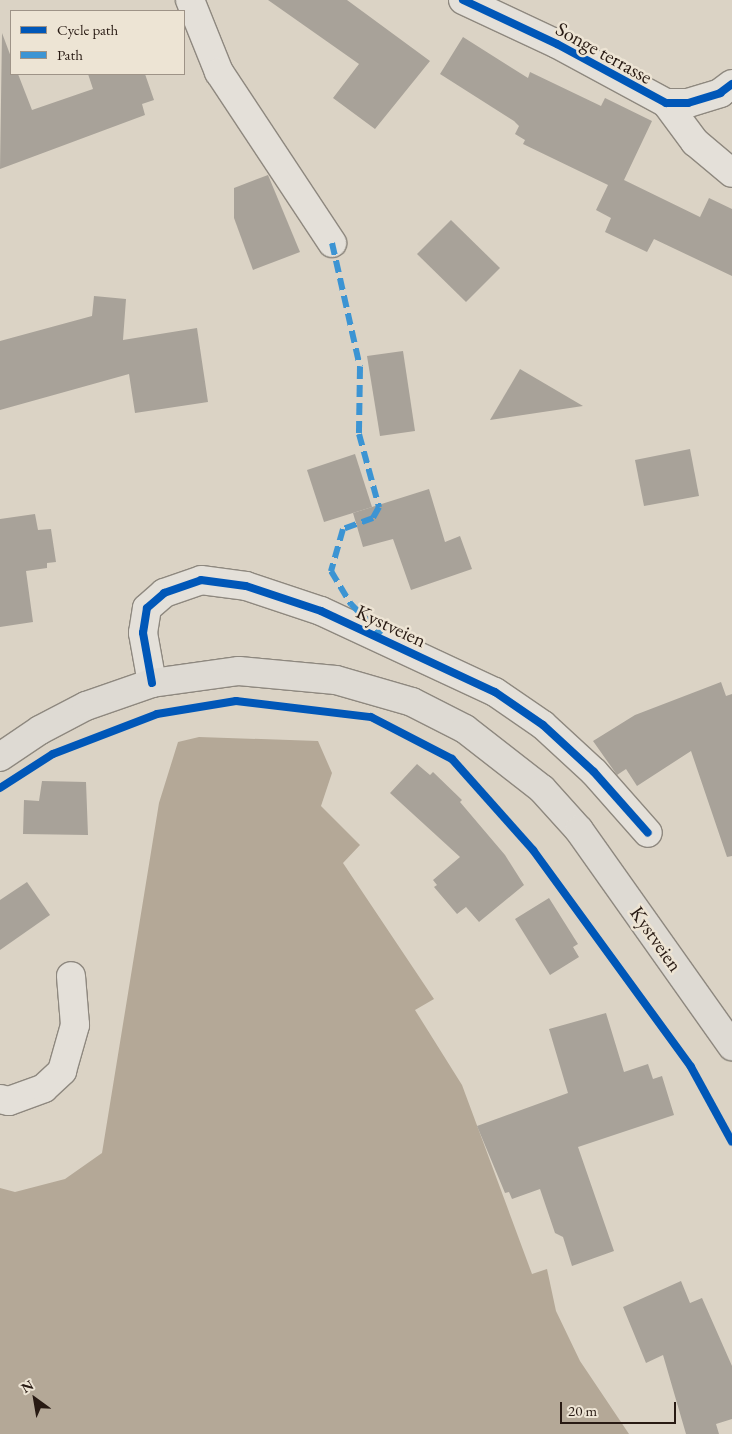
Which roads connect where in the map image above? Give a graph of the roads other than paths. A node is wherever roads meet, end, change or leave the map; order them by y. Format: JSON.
{"nodes":[{"id":1,"x":190,"y":0,"type":"edge"},
{"id":2,"x":463,"y":0,"type":"edge"},
{"id":3,"x":732,"y":84,"type":"edge"},
{"id":4,"x":666,"y":103,"type":"junction"},
{"id":5,"x":732,"y":173,"type":"edge"},
{"id":6,"x":332,"y":243,"type":"dead end"},
{"id":7,"x":152,"y":683,"type":"junction"},
{"id":8,"x":0,"y":757,"type":"edge"},
{"id":9,"x":648,"y":833,"type":"dead end"},
{"id":10,"x":71,"y":976,"type":"dead end"},
{"id":11,"x":732,"y":1046,"type":"edge"},
{"id":12,"x":0,"y":1099,"type":"edge"}],
"edges":[{"from":1,"to":6,"type":"street"},
{"from":2,"to":4,"type":"street","name":"Songe terrasse"},
{"from":3,"to":4,"type":"street","name":"Songe terrasse"},
{"from":4,"to":5,"type":"street","name":"Songe terrasse"},
{"from":7,"to":8,"type":"main road","name":"Kystveien"},
{"from":7,"to":9,"type":"street","name":"Kystveien"},
{"from":7,"to":11,"type":"main road","name":"Kystveien"},
{"from":10,"to":12,"type":"street"}]}
